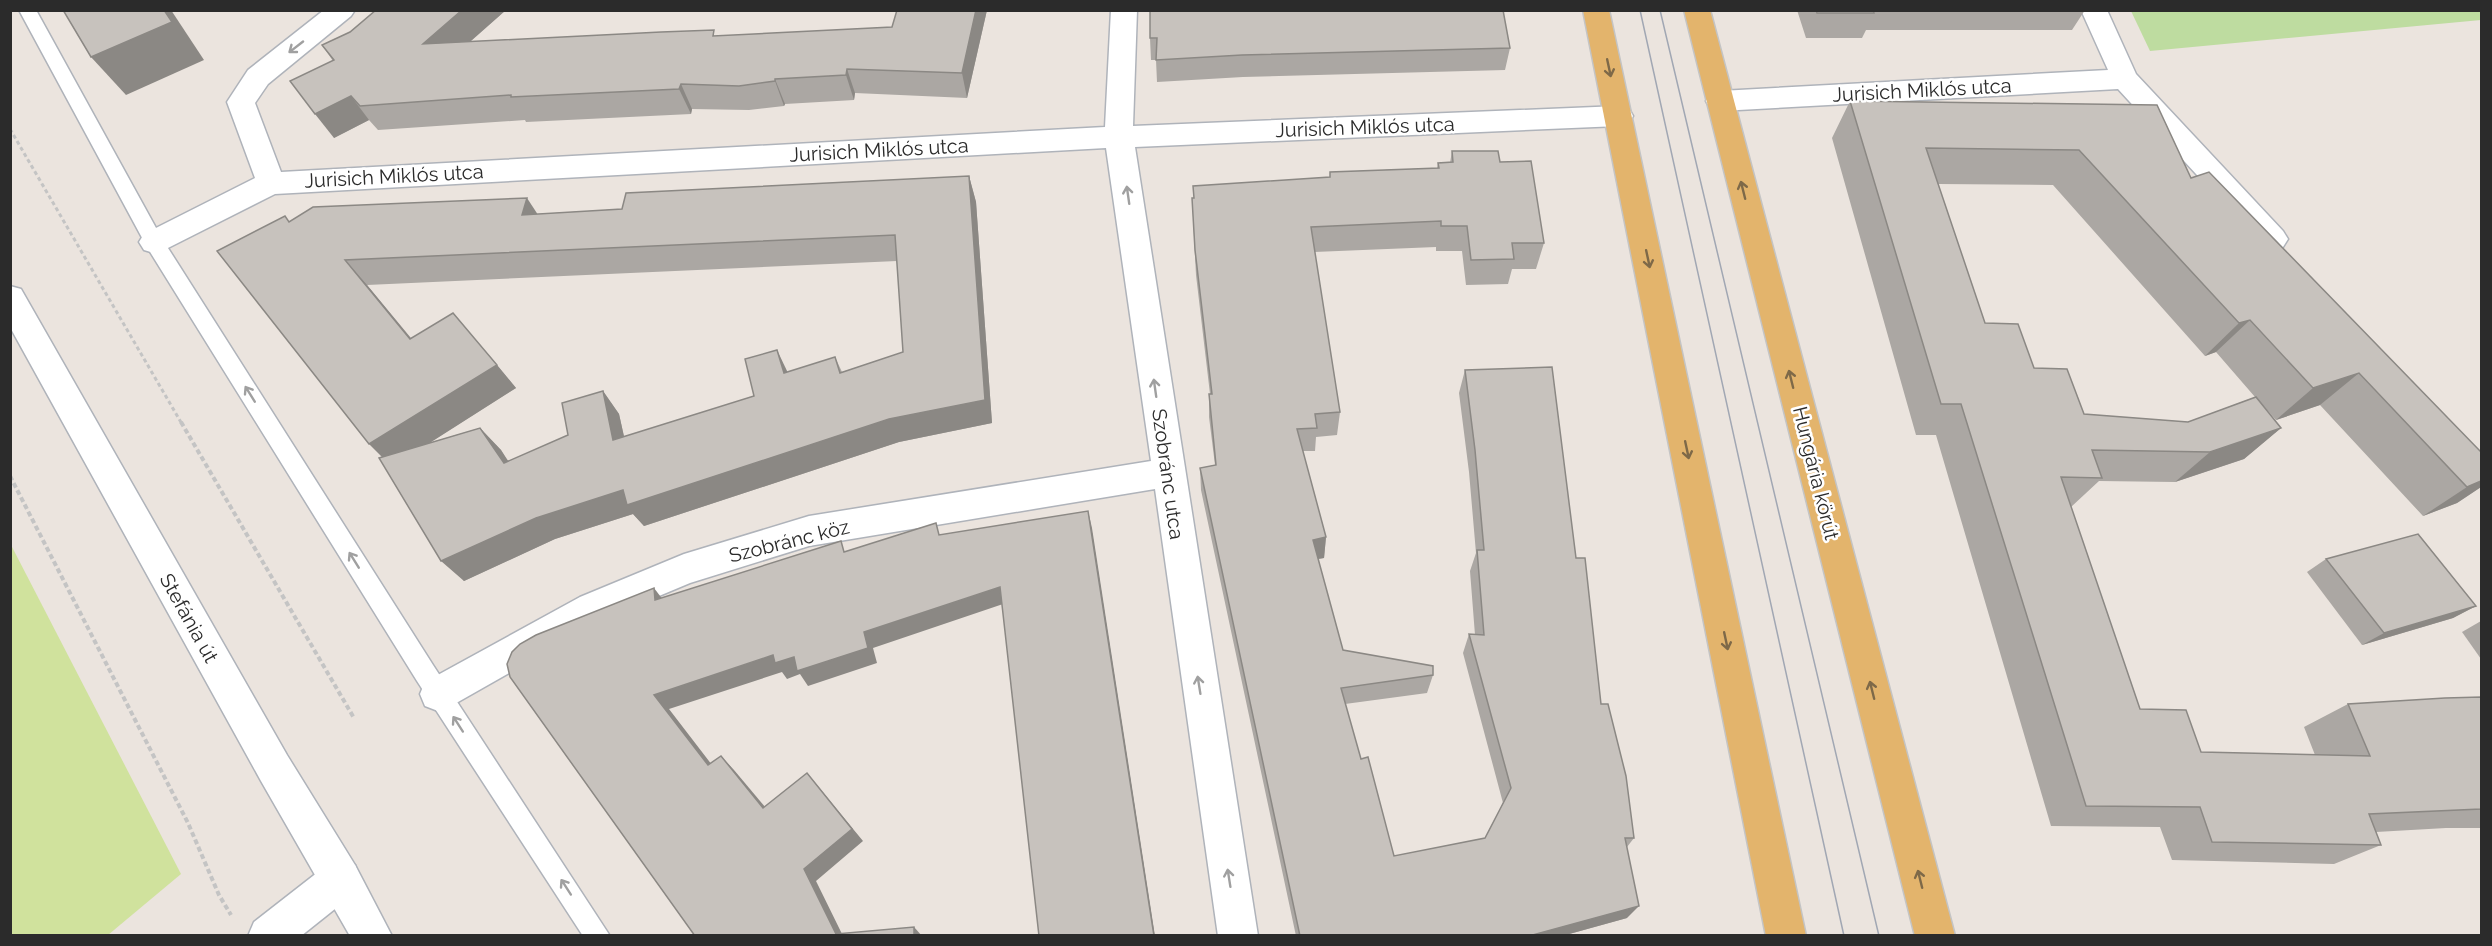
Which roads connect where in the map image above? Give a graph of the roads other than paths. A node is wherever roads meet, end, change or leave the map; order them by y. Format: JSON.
{"nodes":[{"id":1,"x":27,"y":10,"type":"edge"},
{"id":2,"x":342,"y":10,"type":"edge"},
{"id":3,"x":1124,"y":10,"type":"edge"},
{"id":4,"x":1596,"y":10,"type":"edge"},
{"id":5,"x":1697,"y":10,"type":"edge"},
{"id":6,"x":2094,"y":10,"type":"edge"},
{"id":7,"x":2125,"y":79,"type":"junction"},
{"id":8,"x":1720,"y":101,"type":"junction"},
{"id":9,"x":1619,"y":116,"type":"junction"},
{"id":10,"x":1119,"y":137,"type":"junction"},
{"id":11,"x":271,"y":183,"type":"junction"},
{"id":12,"x":154,"y":242,"type":"junction"},
{"id":13,"x":2287,"y":255,"type":"edge"},
{"id":14,"x":10,"y":298,"type":"edge"},
{"id":15,"x":1167,"y":473,"type":"junction"},
{"id":16,"x":438,"y":694,"type":"junction"},
{"id":17,"x":341,"y":879,"type":"junction"},
{"id":18,"x":252,"y":931,"type":"edge"},
{"id":19,"x":372,"y":936,"type":"edge"},
{"id":20,"x":598,"y":936,"type":"edge"},
{"id":21,"x":1238,"y":936,"type":"edge"},
{"id":22,"x":1786,"y":936,"type":"edge"},
{"id":23,"x":1935,"y":936,"type":"edge"}],
"edges":[{"from":1,"to":12,"type":"lane"},
{"from":2,"to":11,"type":"street","one_way":true},
{"from":3,"to":10,"type":"street","name":"Szobránc utca"},
{"from":4,"to":9,"type":"main road","one_way":true},
{"from":5,"to":8,"type":"main road","name":"Hungária körút"},
{"from":6,"to":7,"type":"street"},
{"from":7,"to":8,"type":"street","name":"Jurisich Miklós utca"},
{"from":7,"to":13,"type":"street"},
{"from":23,"to":8,"type":"main road","name":"Hungária körút","one_way":true},
{"from":9,"to":10,"type":"street","name":"Jurisich Miklós utca"},
{"from":9,"to":22,"type":"main road","one_way":true},
{"from":10,"to":11,"type":"street","name":"Jurisich Miklós utca"},
{"from":15,"to":10,"type":"street","name":"Szobránc utca","one_way":true},
{"from":11,"to":12,"type":"street","name":"Jurisich Miklós utca"},
{"from":16,"to":12,"type":"lane","one_way":true},
{"from":14,"to":17,"type":"street","name":"Stefánia út"},
{"from":15,"to":16,"type":"street","name":"Szobránc köz"},
{"from":21,"to":15,"type":"street","name":"Szobránc utca","one_way":true},
{"from":20,"to":16,"type":"lane","one_way":true},
{"from":17,"to":18,"type":"street"},
{"from":17,"to":19,"type":"street","name":"Stefánia út"}]}
